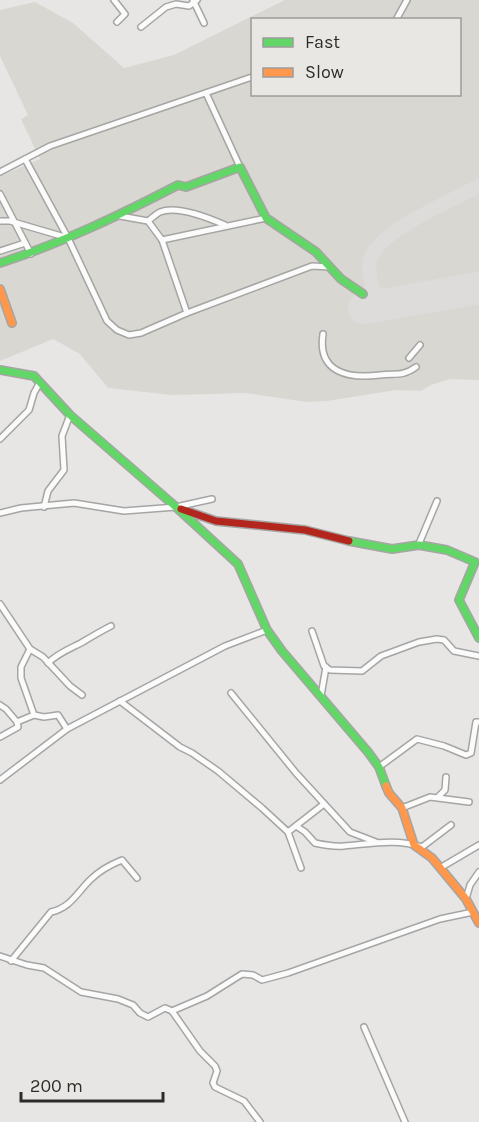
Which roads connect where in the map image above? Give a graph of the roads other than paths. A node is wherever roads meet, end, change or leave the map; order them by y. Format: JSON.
{"nodes":[{"id":1,"x":114,"y":0,"type":"edge"},
{"id":2,"x":407,"y":0,"type":"edge"},
{"id":3,"x":195,"y":1,"type":"edge"},
{"id":4,"x":397,"y":18,"type":"edge"},
{"id":5,"x":117,"y":22,"type":"dead end"},
{"id":6,"x":204,"y":23,"type":"dead end"},
{"id":7,"x":141,"y":27,"type":"dead end"},
{"id":8,"x":251,"y":77,"type":"edge"},
{"id":9,"x":206,"y":93,"type":"junction"},
{"id":10,"x":26,"y":159,"type":"junction"},
{"id":11,"x":240,"y":167,"type":"junction"},
{"id":12,"x":0,"y":172,"type":"edge"},
{"id":13,"x":0,"y":194,"type":"edge"},
{"id":14,"x":120,"y":216,"type":"junction"},
{"id":15,"x":266,"y":219,"type":"junction"},
{"id":16,"x":0,"y":221,"type":"edge"},
{"id":17,"x":148,"y":221,"type":"junction"},
{"id":18,"x":15,"y":223,"type":"junction"},
{"id":19,"x":226,"y":226,"type":"junction"},
{"id":20,"x":68,"y":238,"type":"junction"},
{"id":21,"x":162,"y":240,"type":"junction"},
{"id":22,"x":25,"y":243,"type":"junction"},
{"id":23,"x":0,"y":251,"type":"edge"},
{"id":24,"x":31,"y":254,"type":"junction"},
{"id":25,"x":0,"y":263,"type":"edge"},
{"id":26,"x":331,"y":267,"type":"junction"},
{"id":27,"x":0,"y":289,"type":"edge"},
{"id":28,"x":363,"y":294,"type":"dead end"},
{"id":29,"x":187,"y":313,"type":"junction"},
{"id":30,"x":12,"y":323,"type":"dead end"},
{"id":31,"x":323,"y":334,"type":"dead end"},
{"id":32,"x":420,"y":345,"type":"dead end"},
{"id":33,"x":409,"y":358,"type":"dead end"},
{"id":34,"x":416,"y":367,"type":"dead end"},
{"id":35,"x":0,"y":370,"type":"edge"},
{"id":36,"x":39,"y":384,"type":"junction"},
{"id":37,"x":70,"y":415,"type":"junction"},
{"id":38,"x":0,"y":440,"type":"edge"},
{"id":39,"x":212,"y":499,"type":"dead end"},
{"id":40,"x":437,"y":501,"type":"dead end"},
{"id":41,"x":44,"y":507,"type":"junction"},
{"id":42,"x":176,"y":507,"type":"junction"},
{"id":43,"x":0,"y":513,"type":"edge"},
{"id":44,"x":418,"y":547,"type":"junction"},
{"id":45,"x":431,"y":547,"type":"junction"},
{"id":46,"x":472,"y":560,"type":"dead end"},
{"id":47,"x":0,"y":604,"type":"edge"},
{"id":48,"x":111,"y":626,"type":"dead end"},
{"id":49,"x":267,"y":630,"type":"junction"},
{"id":50,"x":312,"y":631,"type":"dead end"},
{"id":51,"x":479,"y":638,"type":"edge"},
{"id":52,"x":30,"y":648,"type":"junction"},
{"id":53,"x":479,"y":656,"type":"edge"},
{"id":54,"x":48,"y":663,"type":"junction"},
{"id":55,"x":326,"y":667,"type":"junction"},
{"id":56,"x":231,"y":693,"type":"dead end"},
{"id":57,"x":82,"y":695,"type":"dead end"},
{"id":58,"x":321,"y":696,"type":"junction"},
{"id":59,"x":120,"y":701,"type":"junction"},
{"id":60,"x":0,"y":705,"type":"edge"},
{"id":61,"x":34,"y":715,"type":"junction"},
{"id":62,"x":17,"y":722,"type":"junction"},
{"id":63,"x":479,"y":722,"type":"edge"},
{"id":64,"x":67,"y":729,"type":"junction"},
{"id":65,"x":0,"y":737,"type":"edge"},
{"id":66,"x":471,"y":751,"type":"junction"},
{"id":67,"x":479,"y":751,"type":"edge"},
{"id":68,"x":379,"y":768,"type":"junction"},
{"id":69,"x":446,"y":777,"type":"dead end"},
{"id":70,"x":0,"y":780,"type":"edge"},
{"id":71,"x":438,"y":797,"type":"junction"},
{"id":72,"x":469,"y":802,"type":"dead end"},
{"id":73,"x":324,"y":804,"type":"junction"},
{"id":74,"x":402,"y":808,"type":"junction"},
{"id":75,"x":451,"y":825,"type":"dead end"},
{"id":76,"x":296,"y":826,"type":"junction"},
{"id":77,"x":288,"y":832,"type":"junction"},
{"id":78,"x":376,"y":842,"type":"junction"},
{"id":79,"x":414,"y":844,"type":"junction"},
{"id":80,"x":479,"y":847,"type":"edge"},
{"id":81,"x":301,"y":868,"type":"dead end"},
{"id":82,"x":440,"y":868,"type":"junction"},
{"id":83,"x":479,"y":872,"type":"edge"},
{"id":84,"x":137,"y":878,"type":"dead end"},
{"id":85,"x":466,"y":899,"type":"junction"},
{"id":86,"x":473,"y":912,"type":"junction"},
{"id":87,"x":479,"y":923,"type":"edge"},
{"id":88,"x":0,"y":956,"type":"edge"},
{"id":89,"x":11,"y":961,"type":"junction"},
{"id":90,"x":172,"y":1011,"type":"junction"},
{"id":91,"x":364,"y":1027,"type":"dead end"},
{"id":92,"x":403,"y":1121,"type":"edge"},
{"id":93,"x":260,"y":1122,"type":"edge"}],
"edges":[{"from":1,"to":5,"type":"street"},
{"from":2,"to":4,"type":"street"},
{"from":3,"to":6,"type":"street"},
{"from":3,"to":7,"type":"street"},
{"from":8,"to":9,"type":"street"},
{"from":9,"to":10,"type":"street"},
{"from":9,"to":11,"type":"street"},
{"from":10,"to":12,"type":"street"},
{"from":10,"to":20,"type":"street"},
{"from":11,"to":14,"type":"street"},
{"from":11,"to":15,"type":"street"},
{"from":13,"to":18,"type":"street"},
{"from":14,"to":17,"type":"street"},
{"from":14,"to":20,"type":"street"},
{"from":15,"to":19,"type":"street"},
{"from":15,"to":26,"type":"street"},
{"from":16,"to":18,"type":"street"},
{"from":17,"to":19,"type":"street"},
{"from":17,"to":21,"type":"street"},
{"from":18,"to":20,"type":"street"},
{"from":18,"to":22,"type":"street"},
{"from":19,"to":21,"type":"street"},
{"from":20,"to":24,"type":"street"},
{"from":20,"to":29,"type":"street"},
{"from":21,"to":29,"type":"street"},
{"from":22,"to":23,"type":"street"},
{"from":22,"to":24,"type":"street"},
{"from":24,"to":25,"type":"street"},
{"from":26,"to":28,"type":"street"},
{"from":26,"to":29,"type":"street"},
{"from":27,"to":30,"type":"street"},
{"from":31,"to":34,"type":"street"},
{"from":32,"to":33,"type":"street"},
{"from":35,"to":36,"type":"street"},
{"from":36,"to":37,"type":"street"},
{"from":36,"to":38,"type":"street"},
{"from":37,"to":41,"type":"street"},
{"from":37,"to":42,"type":"street"},
{"from":39,"to":42,"type":"street"},
{"from":40,"to":44,"type":"street"},
{"from":41,"to":42,"type":"street"},
{"from":41,"to":43,"type":"street"},
{"from":42,"to":45,"type":"street"},
{"from":42,"to":49,"type":"street"},
{"from":44,"to":45,"type":"street"},
{"from":44,"to":46,"type":"street"},
{"from":45,"to":51,"type":"street"},
{"from":47,"to":52,"type":"street"},
{"from":48,"to":54,"type":"street"},
{"from":49,"to":58,"type":"street"},
{"from":49,"to":59,"type":"street"},
{"from":50,"to":55,"type":"street"},
{"from":52,"to":54,"type":"street"},
{"from":52,"to":61,"type":"street"},
{"from":53,"to":55,"type":"street"},
{"from":54,"to":57,"type":"street"},
{"from":55,"to":58,"type":"street"},
{"from":56,"to":73,"type":"street"},
{"from":58,"to":68,"type":"street"},
{"from":59,"to":64,"type":"street"},
{"from":59,"to":77,"type":"street"},
{"from":60,"to":62,"type":"street"},
{"from":61,"to":62,"type":"street"},
{"from":61,"to":64,"type":"street"},
{"from":62,"to":65,"type":"street"},
{"from":63,"to":66,"type":"street"},
{"from":64,"to":70,"type":"street"},
{"from":66,"to":67,"type":"street"},
{"from":66,"to":68,"type":"street"},
{"from":68,"to":74,"type":"street"},
{"from":69,"to":71,"type":"street"},
{"from":71,"to":72,"type":"street"},
{"from":71,"to":74,"type":"street"},
{"from":73,"to":76,"type":"street"},
{"from":73,"to":78,"type":"street"},
{"from":74,"to":79,"type":"street"},
{"from":75,"to":79,"type":"street"},
{"from":76,"to":77,"type":"street"},
{"from":76,"to":78,"type":"street"},
{"from":77,"to":81,"type":"street"},
{"from":78,"to":79,"type":"street"},
{"from":79,"to":82,"type":"street"},
{"from":80,"to":82,"type":"street"},
{"from":82,"to":85,"type":"street"},
{"from":83,"to":85,"type":"street"},
{"from":84,"to":89,"type":"street"},
{"from":85,"to":86,"type":"street"},
{"from":86,"to":87,"type":"street"},
{"from":86,"to":90,"type":"street"},
{"from":88,"to":89,"type":"street"},
{"from":89,"to":90,"type":"street"},
{"from":90,"to":93,"type":"street"},
{"from":91,"to":92,"type":"street"}]}
